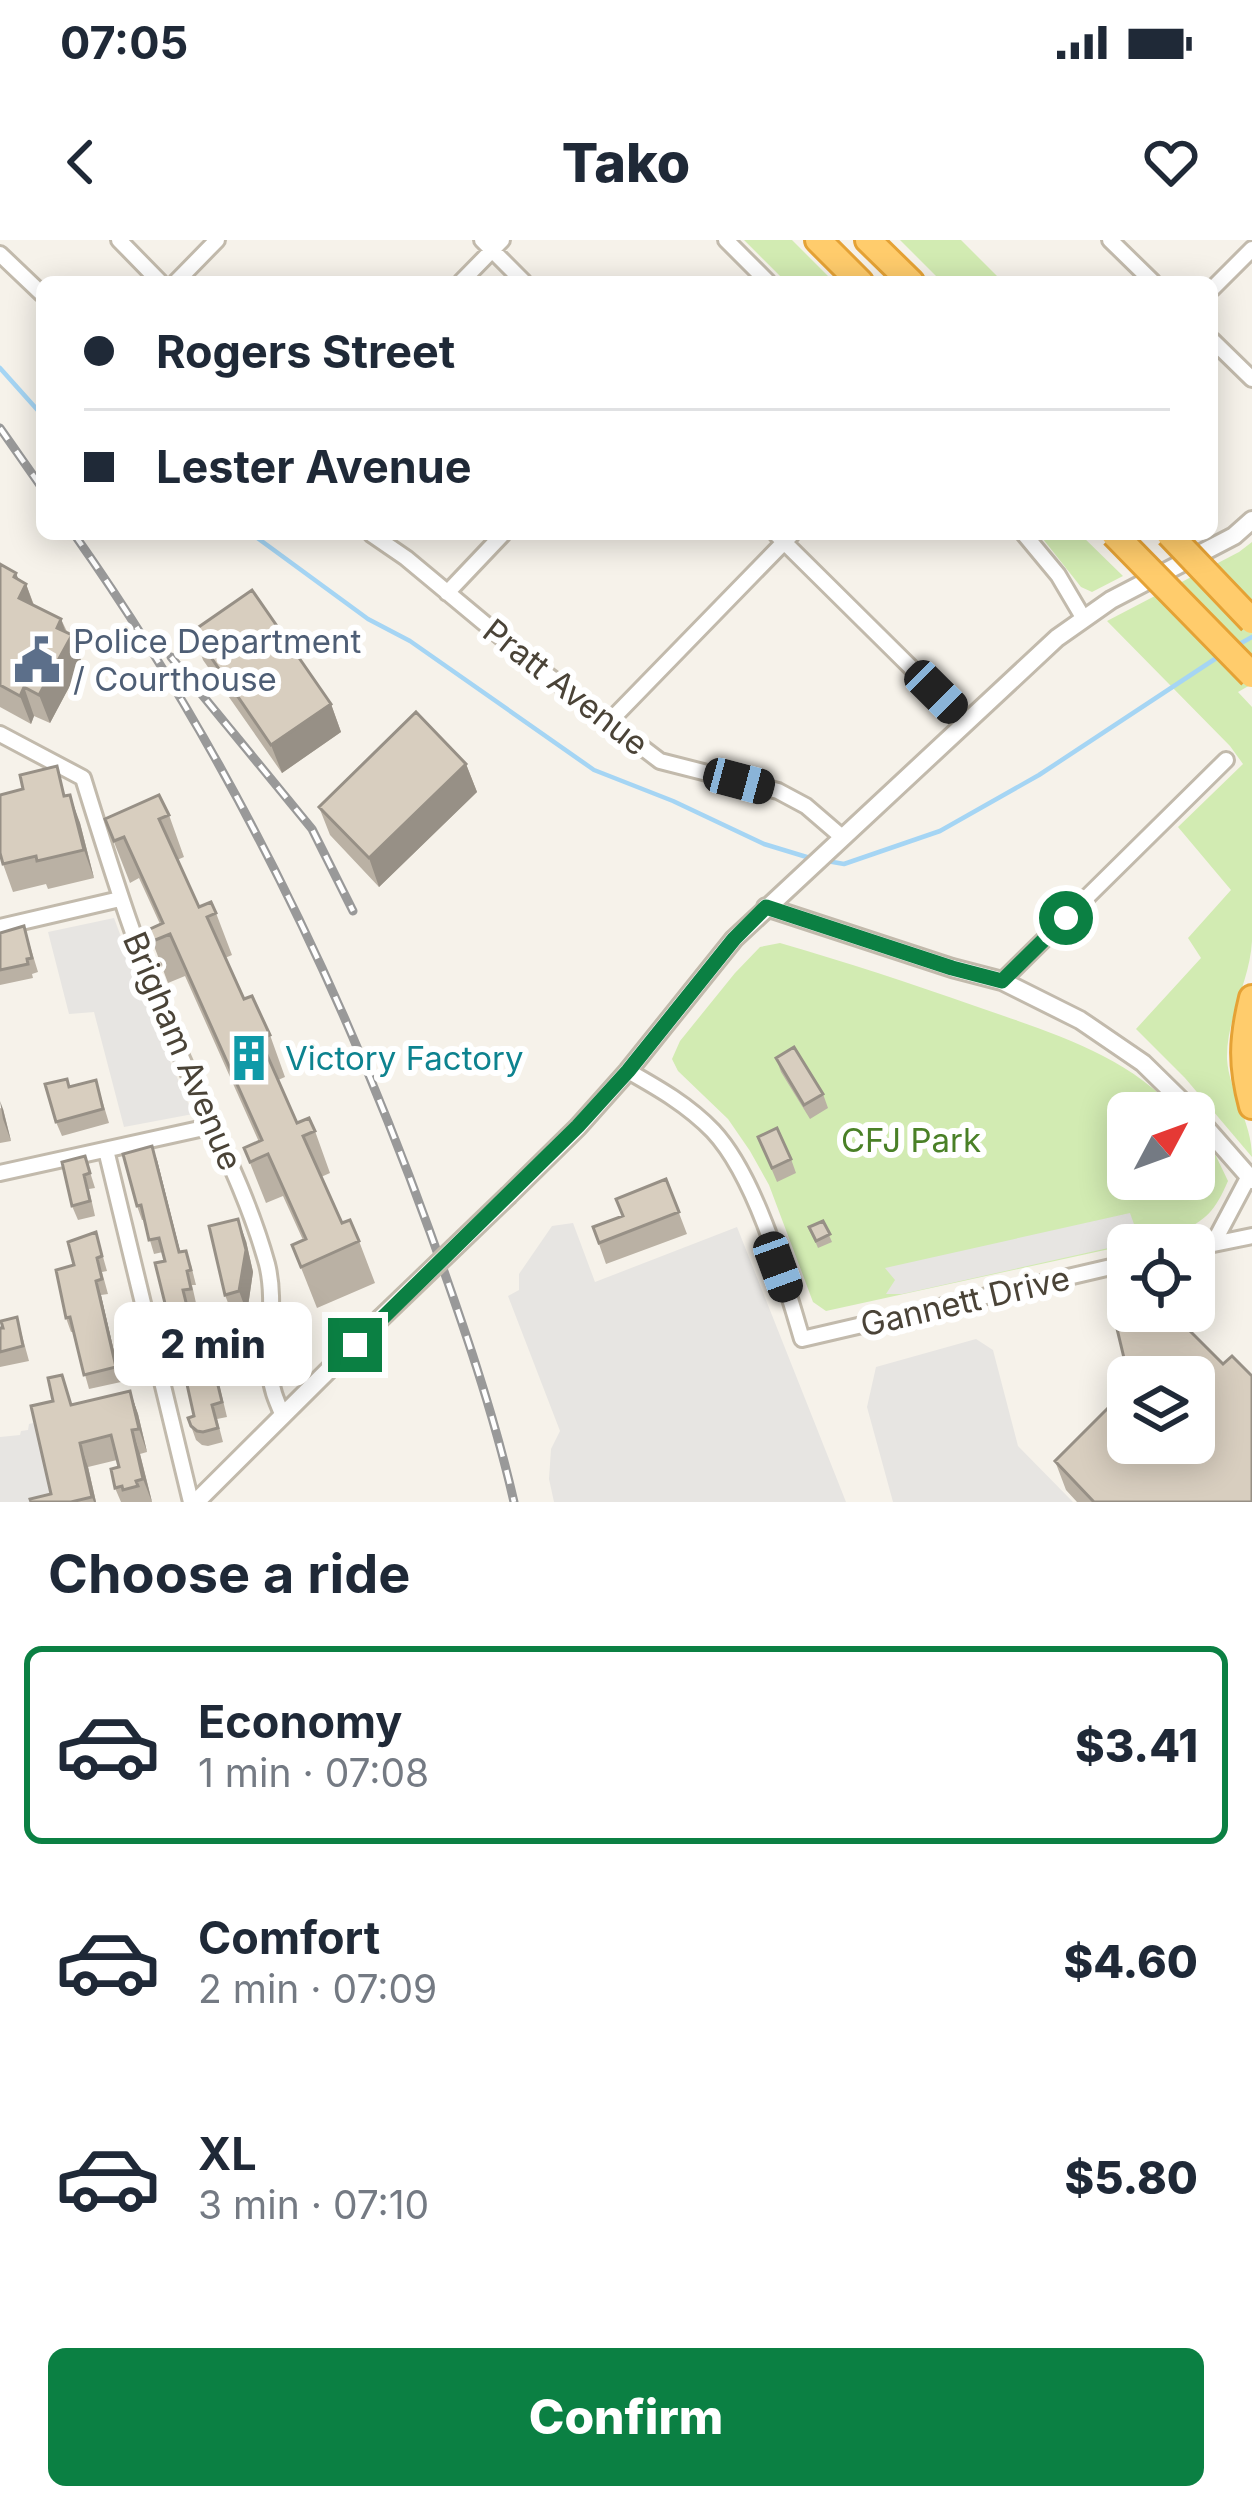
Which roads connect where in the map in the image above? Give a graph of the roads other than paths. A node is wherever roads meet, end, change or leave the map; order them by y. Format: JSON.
{"nodes":[{"id":1,"x":119,"y":240,"type":"edge"},
{"id":2,"x":217,"y":240,"type":"edge"},
{"id":3,"x":726,"y":240,"type":"edge"},
{"id":4,"x":818,"y":240,"type":"edge"},
{"id":5,"x":868,"y":240,"type":"edge"},
{"id":6,"x":1110,"y":240,"type":"edge"},
{"id":7,"x":492,"y":244,"type":"edge"},
{"id":8,"x":1252,"y":249,"type":"edge"},
{"id":9,"x":0,"y":254,"type":"edge"},
{"id":10,"x":154,"y":276,"type":"edge"},
{"id":11,"x":182,"y":276,"type":"edge"},
{"id":12,"x":466,"y":276,"type":"edge"},
{"id":13,"x":519,"y":276,"type":"edge"},
{"id":14,"x":756,"y":276,"type":"edge"},
{"id":15,"x":854,"y":276,"type":"edge"},
{"id":16,"x":905,"y":276,"type":"edge"},
{"id":17,"x":1147,"y":276,"type":"edge"},
{"id":18,"x":1218,"y":284,"type":"edge"},
{"id":19,"x":36,"y":288,"type":"edge"},
{"id":20,"x":1218,"y":346,"type":"edge"},
{"id":21,"x":1252,"y":379,"type":"edge"},
{"id":22,"x":1252,"y":520,"type":"edge"},
{"id":23,"x":379,"y":540,"type":"edge"},
{"id":24,"x":497,"y":540,"type":"edge"},
{"id":25,"x":781,"y":540,"type":"edge"},
{"id":26,"x":787,"y":540,"type":"edge"},
{"id":27,"x":1029,"y":540,"type":"edge"},
{"id":28,"x":1120,"y":540,"type":"edge"},
{"id":29,"x":1175,"y":540,"type":"edge"},
{"id":30,"x":447,"y":592,"type":"junction"},
{"id":31,"x":1084,"y":619,"type":"junction"},
{"id":32,"x":1252,"y":620,"type":"edge"},
{"id":33,"x":1252,"y":675,"type":"edge"},
{"id":34,"x":966,"y":722,"type":"junction"},
{"id":35,"x":608,"y":723,"type":"junction"},
{"id":36,"x":0,"y":734,"type":"edge"},
{"id":37,"x":1226,"y":760,"type":"dead end"},
{"id":38,"x":838,"y":840,"type":"junction"},
{"id":39,"x":120,"y":899,"type":"junction"},
{"id":40,"x":766,"y":907,"type":"junction"},
{"id":41,"x":0,"y":927,"type":"edge"},
{"id":42,"x":1002,"y":981,"type":"junction"},
{"id":43,"x":1252,"y":998,"type":"edge"},
{"id":44,"x":628,"y":1071,"type":"junction"},
{"id":45,"x":1173,"y":1092,"type":"edge"},
{"id":46,"x":1252,"y":1106,"type":"edge"},
{"id":47,"x":213,"y":1126,"type":"junction"},
{"id":48,"x":1215,"y":1137,"type":"edge"},
{"id":49,"x":106,"y":1150,"type":"junction"},
{"id":50,"x":0,"y":1173,"type":"edge"},
{"id":51,"x":1250,"y":1178,"type":"edge"},
{"id":52,"x":1252,"y":1236,"type":"edge"},
{"id":53,"x":1215,"y":1242,"type":"edge"},
{"id":54,"x":1215,"y":1244,"type":"edge"},
{"id":55,"x":1107,"y":1268,"type":"edge"},
{"id":56,"x":283,"y":1416,"type":"junction"},
{"id":57,"x":193,"y":1502,"type":"edge"}],
"edges":[{"from":1,"to":10,"type":"street"},
{"from":2,"to":11,"type":"street"},
{"from":3,"to":14,"type":"street"},
{"from":4,"to":15,"type":"highway"},
{"from":5,"to":16,"type":"highway"},
{"from":6,"to":17,"type":"street"},
{"from":7,"to":12,"type":"street"},
{"from":7,"to":13,"type":"street"},
{"from":8,"to":18,"type":"street"},
{"from":9,"to":19,"type":"street"},
{"from":20,"to":21,"type":"street"},
{"from":22,"to":31,"type":"street"},
{"from":23,"to":30,"type":"street","name":"Pratt Avenue"},
{"from":24,"to":30,"type":"street"},
{"from":25,"to":35,"type":"street"},
{"from":26,"to":34,"type":"street"},
{"from":27,"to":31,"type":"street"},
{"from":28,"to":33,"type":"highway","bridge":true},
{"from":29,"to":32,"type":"highway","bridge":true},
{"from":30,"to":35,"type":"street","name":"Pratt Avenue"},
{"from":31,"to":34,"type":"street"},
{"from":34,"to":38,"type":"street"},
{"from":35,"to":38,"type":"street","name":"Pratt Avenue"},
{"from":36,"to":39,"type":"street","name":"Brigham Avenue"},
{"from":37,"to":42,"type":"street"},
{"from":38,"to":40,"type":"street"},
{"from":39,"to":41,"type":"street"},
{"from":39,"to":47,"type":"street","name":"Brigham Avenue"},
{"from":40,"to":42,"type":"street"},
{"from":40,"to":44,"type":"street"},
{"from":42,"to":45,"type":"street"},
{"from":43,"to":46,"type":"highway"},
{"from":44,"to":55,"type":"street","name":"Gannett Drive"},
{"from":44,"to":56,"type":"street","bridge":true},
{"from":47,"to":49,"type":"street"},
{"from":47,"to":56,"type":"street","name":"Brigham Avenue"},
{"from":48,"to":51,"type":"street"},
{"from":49,"to":50,"type":"street"},
{"from":49,"to":57,"type":"street"},
{"from":51,"to":53,"type":"street"},
{"from":52,"to":54,"type":"street"},
{"from":56,"to":57,"type":"street"}]}
